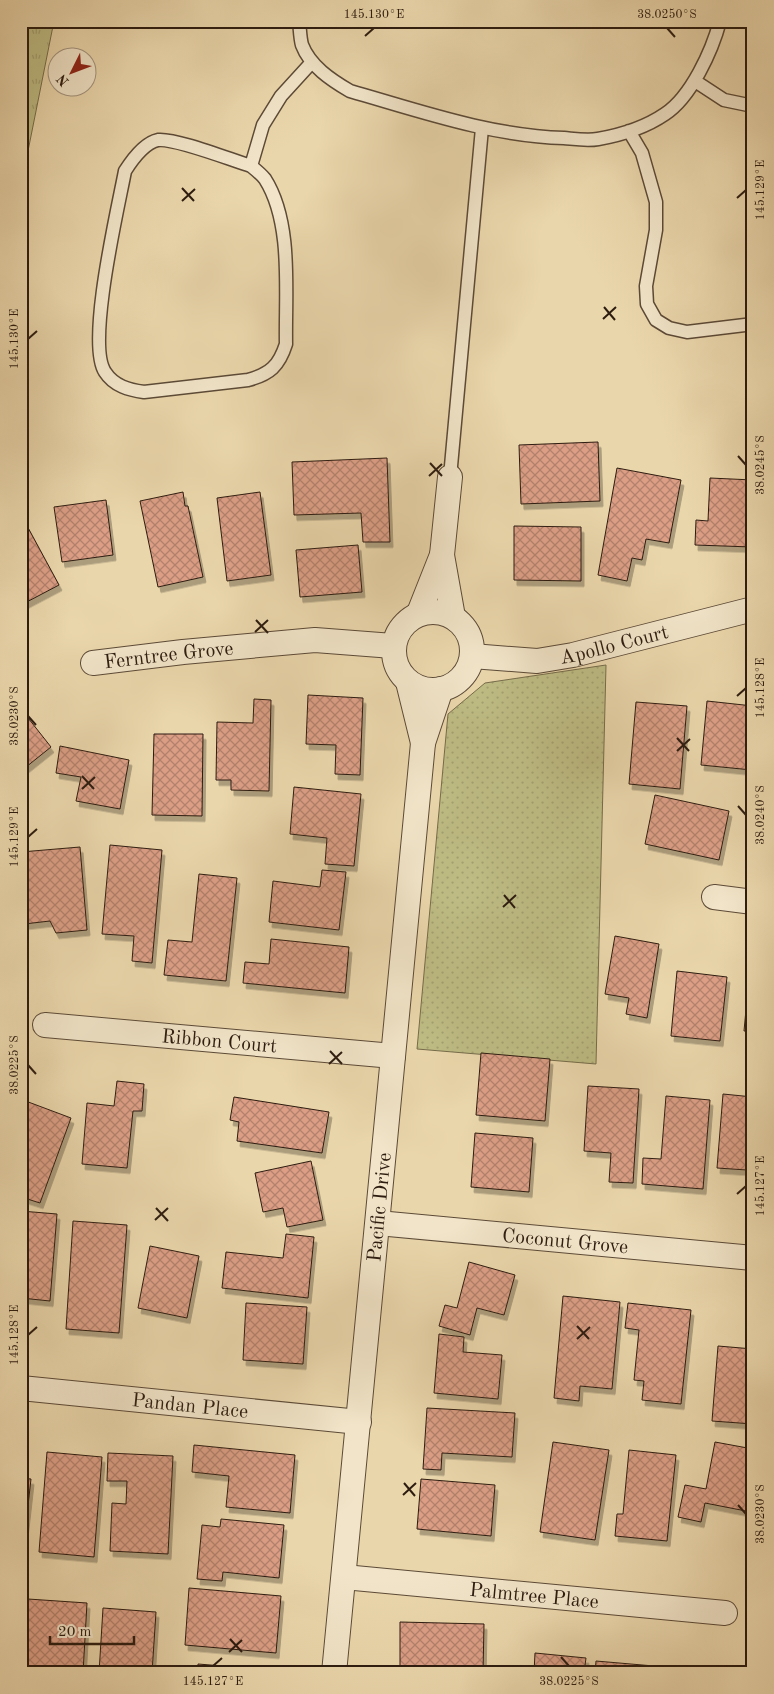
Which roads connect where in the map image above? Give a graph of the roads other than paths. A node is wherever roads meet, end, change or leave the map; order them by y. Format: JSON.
{"nodes":[{"id":1,"x":299,"y":21,"type":"edge"},
{"id":2,"x":720,"y":21,"type":"edge"},
{"id":3,"x":312,"y":62,"type":"junction"},
{"id":4,"x":695,"y":81,"type":"junction"},
{"id":5,"x":753,"y":106,"type":"edge"},
{"id":6,"x":482,"y":128,"type":"junction"},
{"id":7,"x":629,"y":131,"type":"junction"},
{"id":8,"x":251,"y":166,"type":"junction"},
{"id":9,"x":753,"y":324,"type":"edge"},
{"id":10,"x":450,"y":477,"type":"joint"},
{"id":11,"x":442,"y":555,"type":"junction"},
{"id":12,"x":753,"y":609,"type":"edge"},
{"id":13,"x":419,"y":613,"type":"junction"},
{"id":14,"x":453,"y":617,"type":"junction"},
{"id":15,"x":393,"y":646,"type":"junction"},
{"id":16,"x":472,"y":656,"type":"junction"},
{"id":17,"x":93,"y":663,"type":"dead end"},
{"id":18,"x":408,"y":682,"type":"junction"},
{"id":19,"x":441,"y":689,"type":"junction"},
{"id":20,"x":423,"y":743,"type":"junction"},
{"id":21,"x":714,"y":897,"type":"dead end"},
{"id":22,"x":753,"y":902,"type":"edge"},
{"id":23,"x":45,"y":1026,"type":"dead end"},
{"id":24,"x":393,"y":1056,"type":"junction"},
{"id":25,"x":378,"y":1223,"type":"junction"},
{"id":26,"x":753,"y":1258,"type":"edge"},
{"id":27,"x":21,"y":1388,"type":"edge"},
{"id":28,"x":359,"y":1422,"type":"junction"},
{"id":29,"x":344,"y":1577,"type":"junction"},
{"id":30,"x":725,"y":1612,"type":"dead end"},
{"id":31,"x":334,"y":1673,"type":"edge"}],
"edges":[{"from":1,"to":3,"type":"lane"},
{"from":2,"to":4,"type":"lane"},
{"from":3,"to":6,"type":"lane"},
{"from":3,"to":8,"type":"lane"},
{"from":4,"to":5,"type":"lane"},
{"from":4,"to":7,"type":"lane"},
{"from":6,"to":7,"type":"lane"},
{"from":6,"to":10,"type":"lane"},
{"from":7,"to":9,"type":"lane"},
{"from":8,"to":8,"type":"lane"},
{"from":10,"to":11,"type":"street"},
{"from":11,"to":13,"type":"street"},
{"from":11,"to":14,"type":"street"},
{"from":12,"to":16,"type":"street","name":"Apollo Court"},
{"from":13,"to":14,"type":"street"},
{"from":13,"to":15,"type":"street"},
{"from":14,"to":16,"type":"street"},
{"from":15,"to":17,"type":"street","name":"Ferntree Grove"},
{"from":15,"to":18,"type":"street"},
{"from":16,"to":19,"type":"street"},
{"from":18,"to":19,"type":"street"},
{"from":18,"to":20,"type":"street","name":"Pacific Drive"},
{"from":19,"to":20,"type":"street","name":"Pacific Drive"},
{"from":20,"to":24,"type":"street","name":"Pacific Drive"},
{"from":21,"to":22,"type":"street"},
{"from":23,"to":24,"type":"street","name":"Ribbon Court"},
{"from":24,"to":25,"type":"street","name":"Pacific Drive"},
{"from":25,"to":26,"type":"street","name":"Coconut Grove"},
{"from":25,"to":28,"type":"street","name":"Pacific Drive"},
{"from":27,"to":28,"type":"street","name":"Pandan Place"},
{"from":28,"to":29,"type":"street","name":"Pacific Drive"},
{"from":29,"to":30,"type":"street","name":"Palmtree Place"},
{"from":29,"to":31,"type":"street","name":"Pacific Drive"}]}
